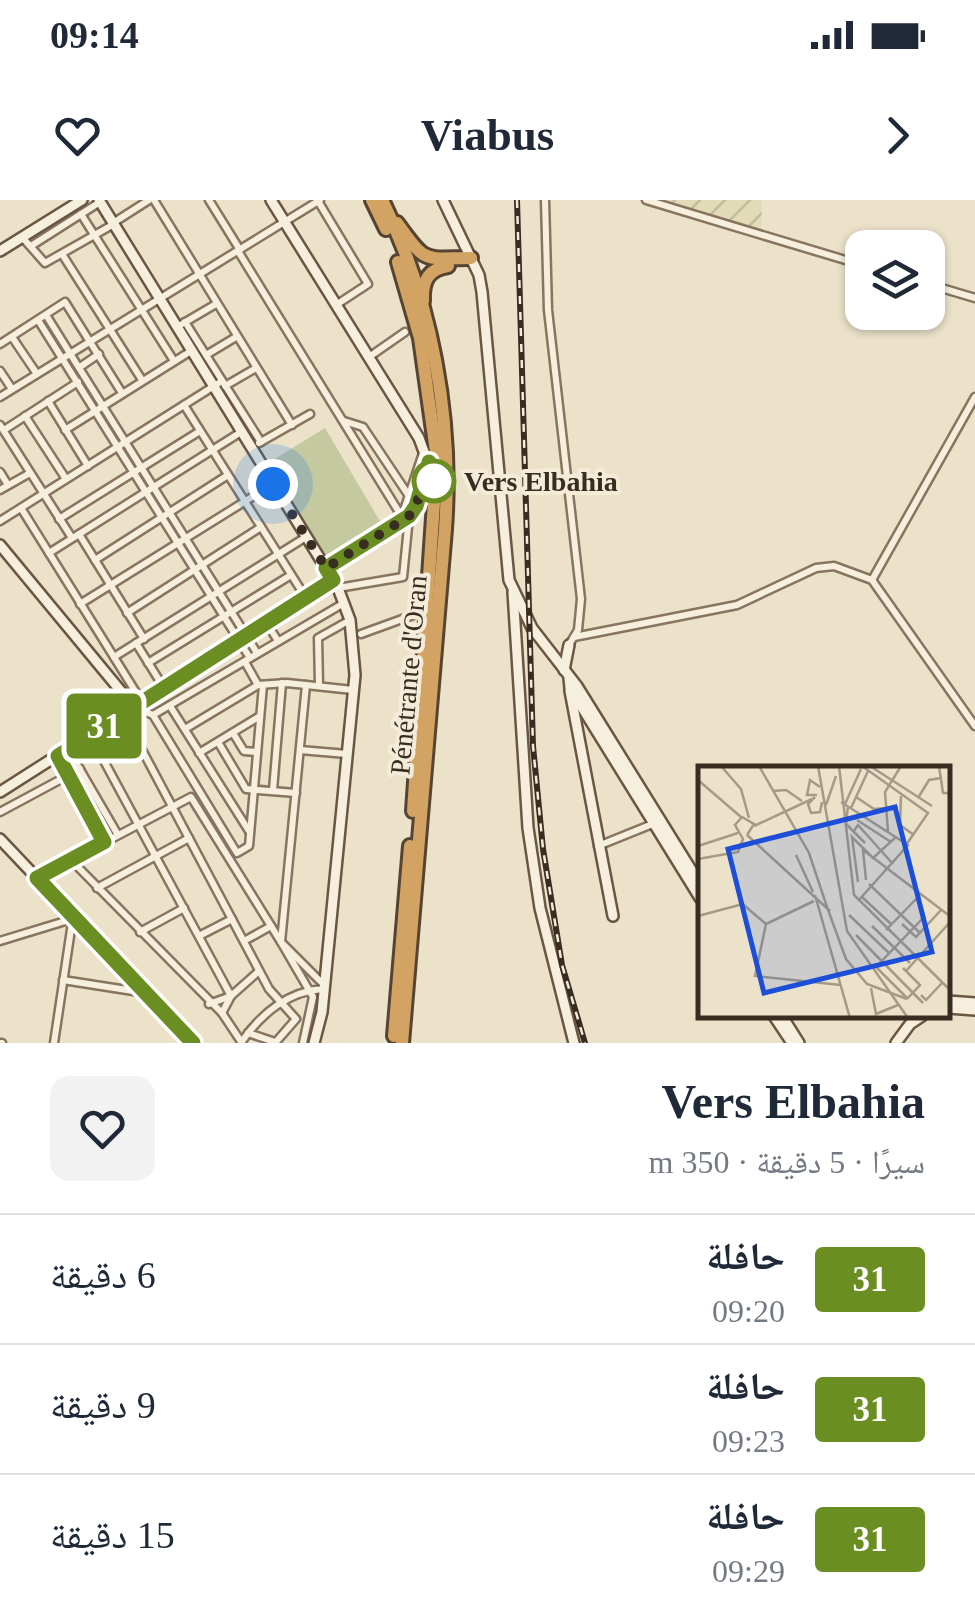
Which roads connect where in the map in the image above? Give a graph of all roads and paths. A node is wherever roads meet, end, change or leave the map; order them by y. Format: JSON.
{"nodes":[{"id":1,"x":82,"y":200,"type":"edge"},
{"id":2,"x":151,"y":200,"type":"edge"},
{"id":3,"x":209,"y":200,"type":"edge"},
{"id":4,"x":271,"y":200,"type":"edge"},
{"id":5,"x":372,"y":200,"type":"edge"},
{"id":6,"x":444,"y":200,"type":"edge"},
{"id":7,"x":544,"y":200,"type":"edge"},
{"id":8,"x":646,"y":200,"type":"edge"},
{"id":9,"x":99,"y":201,"type":"edge"},
{"id":10,"x":319,"y":201,"type":"edge"},
{"id":11,"x":384,"y":204,"type":"edge"},
{"id":12,"x":81,"y":214,"type":"junction"},
{"id":13,"x":284,"y":222,"type":"junction"},
{"id":14,"x":113,"y":223,"type":"junction"},
{"id":15,"x":95,"y":235,"type":"junction"},
{"id":16,"x":22,"y":237,"type":"junction"},
{"id":17,"x":463,"y":239,"type":"joint"},
{"id":18,"x":254,"y":241,"type":"junction"},
{"id":19,"x":31,"y":246,"type":"junction"},
{"id":20,"x":239,"y":250,"type":"junction"},
{"id":21,"x":0,"y":251,"type":"edge"},
{"id":22,"x":62,"y":254,"type":"junction"},
{"id":23,"x":243,"y":259,"type":"junction"},
{"id":24,"x":467,"y":259,"type":"junction"},
{"id":25,"x":845,"y":259,"type":"edge"},
{"id":26,"x":199,"y":273,"type":"junction"},
{"id":27,"x":945,"y":289,"type":"edge"},
{"id":28,"x":158,"y":297,"type":"junction"},
{"id":29,"x":975,"y":298,"type":"edge"},
{"id":30,"x":216,"y":304,"type":"junction"},
{"id":31,"x":336,"y":305,"type":"junction"},
{"id":32,"x":141,"y":308,"type":"junction"},
{"id":33,"x":46,"y":315,"type":"junction"},
{"id":34,"x":38,"y":320,"type":"junction"},
{"id":35,"x":427,"y":323,"type":"junction"},
{"id":36,"x":181,"y":325,"type":"junction"},
{"id":37,"x":110,"y":328,"type":"junction"},
{"id":38,"x":405,"y":332,"type":"dead end"},
{"id":39,"x":12,"y":336,"type":"junction"},
{"id":40,"x":236,"y":338,"type":"junction"},
{"id":41,"x":91,"y":340,"type":"junction"},
{"id":42,"x":0,"y":344,"type":"edge"},
{"id":43,"x":191,"y":351,"type":"junction"},
{"id":44,"x":99,"y":354,"type":"junction"},
{"id":45,"x":67,"y":355,"type":"junction"},
{"id":46,"x":206,"y":355,"type":"junction"},
{"id":47,"x":368,"y":357,"type":"junction"},
{"id":48,"x":174,"y":361,"type":"junction"},
{"id":49,"x":80,"y":367,"type":"junction"},
{"id":50,"x":256,"y":368,"type":"junction"},
{"id":51,"x":0,"y":371,"type":"edge"},
{"id":52,"x":37,"y":374,"type":"junction"},
{"id":53,"x":142,"y":380,"type":"junction"},
{"id":54,"x":78,"y":382,"type":"junction"},
{"id":55,"x":220,"y":385,"type":"junction"},
{"id":56,"x":12,"y":390,"type":"junction"},
{"id":57,"x":122,"y":392,"type":"junction"},
{"id":58,"x":0,"y":396,"type":"edge"},
{"id":59,"x":975,"y":397,"type":"edge"},
{"id":60,"x":48,"y":401,"type":"junction"},
{"id":61,"x":184,"y":405,"type":"junction"},
{"id":62,"x":99,"y":407,"type":"junction"},
{"id":63,"x":310,"y":414,"type":"dead end"},
{"id":64,"x":25,"y":416,"type":"junction"},
{"id":65,"x":343,"y":421,"type":"junction"},
{"id":66,"x":292,"y":425,"type":"junction"},
{"id":67,"x":1,"y":429,"type":"edge"},
{"id":68,"x":65,"y":430,"type":"junction"},
{"id":69,"x":200,"y":431,"type":"junction"},
{"id":70,"x":241,"y":432,"type":"junction"},
{"id":71,"x":262,"y":442,"type":"junction"},
{"id":72,"x":122,"y":444,"type":"junction"},
{"id":73,"x":251,"y":448,"type":"junction"},
{"id":74,"x":212,"y":449,"type":"junction"},
{"id":75,"x":424,"y":449,"type":"junction"},
{"id":76,"x":88,"y":466,"type":"junction"},
{"id":77,"x":138,"y":469,"type":"junction"},
{"id":78,"x":0,"y":472,"type":"edge"},
{"id":79,"x":30,"y":473,"type":"junction"},
{"id":80,"x":228,"y":475,"type":"junction"},
{"id":81,"x":66,"y":479,"type":"junction"},
{"id":82,"x":273,"y":484,"type":"junction"},
{"id":83,"x":431,"y":484,"type":"junction"},
{"id":84,"x":8,"y":485,"type":"junction"},
{"id":85,"x":149,"y":488,"type":"junction"},
{"id":86,"x":0,"y":490,"type":"edge"},
{"id":87,"x":44,"y":494,"type":"junction"},
{"id":88,"x":409,"y":496,"type":"junction"},
{"id":89,"x":246,"y":502,"type":"junction"},
{"id":90,"x":21,"y":508,"type":"junction"},
{"id":91,"x":166,"y":514,"type":"junction"},
{"id":92,"x":59,"y":519,"type":"junction"},
{"id":93,"x":403,"y":519,"type":"junction"},
{"id":94,"x":0,"y":521,"type":"edge"},
{"id":95,"x":261,"y":527,"type":"junction"},
{"id":96,"x":75,"y":536,"type":"junction"},
{"id":97,"x":306,"y":537,"type":"junction"},
{"id":98,"x":182,"y":541,"type":"junction"},
{"id":99,"x":0,"y":545,"type":"edge"},
{"id":100,"x":49,"y":554,"type":"junction"},
{"id":101,"x":278,"y":555,"type":"junction"},
{"id":102,"x":95,"y":560,"type":"junction"},
{"id":103,"x":203,"y":565,"type":"junction"},
{"id":104,"x":326,"y":568,"type":"junction"},
{"id":105,"x":194,"y":571,"type":"junction"},
{"id":106,"x":291,"y":575,"type":"junction"},
{"id":107,"x":872,"y":580,"type":"junction"},
{"id":108,"x":336,"y":584,"type":"junction"},
{"id":109,"x":110,"y":585,"type":"junction"},
{"id":110,"x":512,"y":587,"type":"junction"},
{"id":111,"x":214,"y":594,"type":"junction"},
{"id":112,"x":306,"y":598,"type":"junction"},
{"id":113,"x":344,"y":602,"type":"junction"},
{"id":114,"x":80,"y":604,"type":"junction"},
{"id":115,"x":428,"y":610,"type":"junction"},
{"id":116,"x":128,"y":612,"type":"junction"},
{"id":117,"x":227,"y":614,"type":"junction"},
{"id":118,"x":350,"y":620,"type":"junction"},
{"id":119,"x":266,"y":622,"type":"junction"},
{"id":120,"x":361,"y":634,"type":"dead end"},
{"id":121,"x":242,"y":638,"type":"junction"},
{"id":122,"x":140,"y":641,"type":"junction"},
{"id":123,"x":278,"y":641,"type":"junction"},
{"id":124,"x":571,"y":641,"type":"junction"},
{"id":125,"x":552,"y":655,"type":"junction"},
{"id":126,"x":114,"y":657,"type":"junction"},
{"id":127,"x":251,"y":658,"type":"junction"},
{"id":128,"x":148,"y":662,"type":"junction"},
{"id":129,"x":566,"y":673,"type":"junction"},
{"id":130,"x":282,"y":684,"type":"junction"},
{"id":131,"x":306,"y":684,"type":"junction"},
{"id":132,"x":260,"y":685,"type":"junction"},
{"id":133,"x":319,"y":686,"type":"junction"},
{"id":134,"x":164,"y":688,"type":"junction"},
{"id":135,"x":570,"y":688,"type":"junction"},
{"id":136,"x":354,"y":690,"type":"junction"},
{"id":137,"x":138,"y":704,"type":"junction"},
{"id":138,"x":170,"y":706,"type":"junction"},
{"id":139,"x":123,"y":714,"type":"junction"},
{"id":140,"x":153,"y":715,"type":"junction"},
{"id":141,"x":260,"y":716,"type":"junction"},
{"id":142,"x":974,"y":723,"type":"edge"},
{"id":143,"x":185,"y":730,"type":"junction"},
{"id":144,"x":233,"y":732,"type":"junction"},
{"id":145,"x":90,"y":735,"type":"junction"},
{"id":146,"x":218,"y":742,"type":"junction"},
{"id":147,"x":68,"y":749,"type":"junction"},
{"id":148,"x":300,"y":750,"type":"junction"},
{"id":149,"x":257,"y":752,"type":"junction"},
{"id":150,"x":200,"y":753,"type":"junction"},
{"id":151,"x":347,"y":754,"type":"junction"},
{"id":152,"x":58,"y":756,"type":"junction"},
{"id":153,"x":80,"y":769,"type":"junction"},
{"id":154,"x":68,"y":774,"type":"junction"},
{"id":155,"x":254,"y":788,"type":"junction"},
{"id":156,"x":273,"y":790,"type":"junction"},
{"id":157,"x":0,"y":792,"type":"edge"},
{"id":158,"x":296,"y":793,"type":"junction"},
{"id":159,"x":172,"y":806,"type":"junction"},
{"id":160,"x":0,"y":812,"type":"edge"},
{"id":161,"x":657,"y":822,"type":"junction"},
{"id":162,"x":139,"y":824,"type":"junction"},
{"id":163,"x":250,"y":834,"type":"junction"},
{"id":164,"x":118,"y":835,"type":"junction"},
{"id":165,"x":189,"y":838,"type":"junction"},
{"id":166,"x":0,"y":839,"type":"edge"},
{"id":167,"x":104,"y":842,"type":"junction"},
{"id":168,"x":598,"y":846,"type":"junction"},
{"id":169,"x":156,"y":856,"type":"junction"},
{"id":170,"x":71,"y":860,"type":"junction"},
{"id":171,"x":37,"y":878,"type":"junction"},
{"id":172,"x":698,"y":881,"type":"edge"},
{"id":173,"x":97,"y":888,"type":"junction"},
{"id":174,"x":698,"y":894,"type":"edge"},
{"id":175,"x":184,"y":908,"type":"junction"},
{"id":176,"x":613,"y":916,"type":"dead end"},
{"id":177,"x":72,"y":917,"type":"junction"},
{"id":178,"x":232,"y":919,"type":"junction"},
{"id":179,"x":272,"y":926,"type":"junction"},
{"id":180,"x":140,"y":932,"type":"junction"},
{"id":181,"x":199,"y":936,"type":"junction"},
{"id":182,"x":0,"y":941,"type":"edge"},
{"id":183,"x":244,"y":941,"type":"junction"},
{"id":184,"x":281,"y":942,"type":"junction"},
{"id":185,"x":260,"y":971,"type":"junction"},
{"id":186,"x":63,"y":980,"type":"junction"},
{"id":187,"x":323,"y":987,"type":"junction"},
{"id":188,"x":307,"y":990,"type":"junction"},
{"id":189,"x":146,"y":994,"type":"junction"},
{"id":190,"x":231,"y":996,"type":"junction"},
{"id":191,"x":280,"y":1002,"type":"junction"},
{"id":192,"x":209,"y":1004,"type":"junction"},
{"id":193,"x":950,"y":1004,"type":"edge"},
{"id":194,"x":975,"y":1007,"type":"edge"},
{"id":195,"x":222,"y":1014,"type":"junction"},
{"id":196,"x":776,"y":1018,"type":"edge"},
{"id":197,"x":783,"y":1018,"type":"edge"},
{"id":198,"x":911,"y":1018,"type":"edge"},
{"id":199,"x":920,"y":1018,"type":"edge"},
{"id":200,"x":244,"y":1039,"type":"edge"},
{"id":201,"x":54,"y":1043,"type":"edge"},
{"id":202,"x":193,"y":1043,"type":"edge"},
{"id":203,"x":277,"y":1043,"type":"edge"},
{"id":204,"x":302,"y":1043,"type":"edge"},
{"id":205,"x":314,"y":1043,"type":"edge"},
{"id":206,"x":394,"y":1043,"type":"edge"},
{"id":207,"x":405,"y":1043,"type":"edge"},
{"id":208,"x":574,"y":1043,"type":"edge"},
{"id":209,"x":796,"y":1043,"type":"edge"},
{"id":210,"x":893,"y":1043,"type":"edge"}],
"edges":[{"from":1,"to":16,"type":"street"},
{"from":2,"to":14,"type":"street"},
{"from":2,"to":26,"type":"street"},
{"from":3,"to":20,"type":"street"},
{"from":4,"to":13,"type":"street"},
{"from":5,"to":83,"type":"highway","name":"Pénétrante d'Oran"},
{"from":6,"to":17,"type":"street"},
{"from":7,"to":124,"type":"street"},
{"from":8,"to":25,"type":"street"},
{"from":9,"to":12,"type":"street"},
{"from":9,"to":14,"type":"street"},
{"from":10,"to":13,"type":"street"},
{"from":10,"to":31,"type":"street"},
{"from":11,"to":24,"type":"highway"},
{"from":11,"to":35,"type":"highway","name":"Pénétrante d'Oran"},
{"from":12,"to":15,"type":"street"},
{"from":12,"to":19,"type":"street"},
{"from":13,"to":18,"type":"street"},
{"from":13,"to":31,"type":"street"},
{"from":14,"to":15,"type":"street"},
{"from":14,"to":28,"type":"street"},
{"from":15,"to":22,"type":"street"},
{"from":15,"to":32,"type":"street"},
{"from":16,"to":19,"type":"street"},
{"from":16,"to":21,"type":"street"},
{"from":17,"to":24,"type":"highway"},
{"from":18,"to":20,"type":"street"},
{"from":18,"to":23,"type":"street"},
{"from":19,"to":22,"type":"street"},
{"from":20,"to":23,"type":"street"},
{"from":20,"to":26,"type":"street"},
{"from":22,"to":37,"type":"street"},
{"from":23,"to":65,"type":"street"},
{"from":24,"to":35,"type":"highway"},
{"from":24,"to":110,"type":"street"},
{"from":26,"to":28,"type":"street"},
{"from":26,"to":30,"type":"street"},
{"from":27,"to":29,"type":"street"},
{"from":28,"to":32,"type":"street"},
{"from":28,"to":36,"type":"street"},
{"from":30,"to":36,"type":"street"},
{"from":30,"to":40,"type":"street"},
{"from":31,"to":47,"type":"street"},
{"from":32,"to":37,"type":"street"},
{"from":32,"to":48,"type":"street"},
{"from":33,"to":34,"type":"street"},
{"from":33,"to":41,"type":"street"},
{"from":33,"to":45,"type":"street"},
{"from":34,"to":39,"type":"street"},
{"from":34,"to":45,"type":"street"},
{"from":35,"to":207,"type":"highway","name":"Pénétrante d'Oran"},
{"from":36,"to":43,"type":"street"},
{"from":36,"to":46,"type":"street"},
{"from":37,"to":41,"type":"street"},
{"from":37,"to":53,"type":"street"},
{"from":38,"to":47,"type":"street"},
{"from":39,"to":42,"type":"street"},
{"from":39,"to":52,"type":"street"},
{"from":40,"to":46,"type":"street"},
{"from":40,"to":50,"type":"street"},
{"from":41,"to":44,"type":"street"},
{"from":41,"to":45,"type":"street"},
{"from":43,"to":48,"type":"street"},
{"from":43,"to":55,"type":"street"},
{"from":44,"to":49,"type":"street"},
{"from":44,"to":57,"type":"street"},
{"from":45,"to":49,"type":"street"},
{"from":45,"to":52,"type":"street"},
{"from":45,"to":54,"type":"street"},
{"from":46,"to":55,"type":"street"},
{"from":47,"to":75,"type":"street"},
{"from":48,"to":53,"type":"street"},
{"from":49,"to":62,"type":"street"},
{"from":50,"to":55,"type":"street"},
{"from":50,"to":66,"type":"street"},
{"from":51,"to":56,"type":"street"},
{"from":52,"to":56,"type":"street"},
{"from":53,"to":57,"type":"street"},
{"from":54,"to":60,"type":"street"},
{"from":54,"to":62,"type":"street"},
{"from":55,"to":61,"type":"street"},
{"from":55,"to":70,"type":"street"},
{"from":55,"to":71,"type":"street"},
{"from":56,"to":58,"type":"street"},
{"from":57,"to":62,"type":"street"},
{"from":59,"to":107,"type":"street"},
{"from":60,"to":64,"type":"street"},
{"from":60,"to":68,"type":"street"},
{"from":61,"to":69,"type":"street"},
{"from":61,"to":72,"type":"street"},
{"from":62,"to":68,"type":"street"},
{"from":62,"to":72,"type":"street"},
{"from":63,"to":66,"type":"street"},
{"from":64,"to":67,"type":"street"},
{"from":64,"to":81,"type":"street"},
{"from":65,"to":88,"type":"street"},
{"from":65,"to":93,"type":"street"},
{"from":66,"to":71,"type":"street"},
{"from":67,"to":79,"type":"street"},
{"from":68,"to":76,"type":"street"},
{"from":69,"to":74,"type":"street"},
{"from":69,"to":77,"type":"street"},
{"from":70,"to":73,"type":"street"},
{"from":70,"to":74,"type":"street"},
{"from":71,"to":73,"type":"street"},
{"from":72,"to":76,"type":"street"},
{"from":72,"to":77,"type":"street"},
{"from":73,"to":82,"type":"street"},
{"from":74,"to":80,"type":"street"},
{"from":74,"to":85,"type":"street"},
{"from":75,"to":83,"type":"street"},
{"from":75,"to":88,"type":"street"},
{"from":76,"to":81,"type":"street"},
{"from":77,"to":85,"type":"street"},
{"from":77,"to":92,"type":"street"},
{"from":78,"to":84,"type":"street"},
{"from":79,"to":84,"type":"street"},
{"from":79,"to":87,"type":"street"},
{"from":80,"to":89,"type":"street"},
{"from":80,"to":91,"type":"street"},
{"from":81,"to":87,"type":"street"},
{"from":82,"to":89,"type":"street"},
{"from":82,"to":97,"type":"street"},
{"from":83,"to":93,"type":"street"},
{"from":83,"to":115,"type":"highway","name":"Pénétrante d'Oran"},
{"from":84,"to":86,"type":"street"},
{"from":85,"to":91,"type":"street"},
{"from":85,"to":96,"type":"street"},
{"from":87,"to":90,"type":"street"},
{"from":87,"to":92,"type":"street"},
{"from":88,"to":93,"type":"street"},
{"from":89,"to":95,"type":"street"},
{"from":89,"to":98,"type":"street"},
{"from":90,"to":94,"type":"street"},
{"from":90,"to":100,"type":"street"},
{"from":91,"to":98,"type":"street"},
{"from":91,"to":102,"type":"street"},
{"from":92,"to":96,"type":"street"},
{"from":93,"to":104,"type":"street"},
{"from":93,"to":108,"type":"street"},
{"from":95,"to":101,"type":"street"},
{"from":95,"to":103,"type":"street"},
{"from":96,"to":100,"type":"street"},
{"from":96,"to":102,"type":"street"},
{"from":97,"to":101,"type":"street"},
{"from":97,"to":104,"type":"street"},
{"from":98,"to":103,"type":"street"},
{"from":98,"to":105,"type":"street"},
{"from":98,"to":109,"type":"street"},
{"from":99,"to":137,"type":"street"},
{"from":100,"to":114,"type":"street"},
{"from":101,"to":106,"type":"street"},
{"from":101,"to":111,"type":"street"},
{"from":102,"to":109,"type":"street"},
{"from":103,"to":105,"type":"street"},
{"from":103,"to":111,"type":"street"},
{"from":104,"to":108,"type":"street"},
{"from":105,"to":111,"type":"street"},
{"from":105,"to":116,"type":"street"},
{"from":106,"to":112,"type":"street"},
{"from":106,"to":117,"type":"street"},
{"from":107,"to":124,"type":"street"},
{"from":107,"to":142,"type":"street"},
{"from":108,"to":112,"type":"street"},
{"from":108,"to":113,"type":"street"},
{"from":109,"to":114,"type":"street"},
{"from":109,"to":116,"type":"street"},
{"from":110,"to":125,"type":"street"},
{"from":110,"to":208,"type":"street"},
{"from":111,"to":117,"type":"street"},
{"from":111,"to":122,"type":"street"},
{"from":112,"to":119,"type":"street"},
{"from":113,"to":118,"type":"street"},
{"from":113,"to":123,"type":"street"},
{"from":114,"to":126,"type":"street"},
{"from":115,"to":120,"type":"street"},
{"from":115,"to":206,"type":"highway","name":"Pénétrante d'Oran"},
{"from":116,"to":122,"type":"street"},
{"from":117,"to":121,"type":"street"},
{"from":117,"to":128,"type":"street"},
{"from":118,"to":133,"type":"street"},
{"from":118,"to":136,"type":"street"},
{"from":119,"to":121,"type":"street"},
{"from":119,"to":123,"type":"street"},
{"from":121,"to":127,"type":"street"},
{"from":121,"to":134,"type":"street"},
{"from":122,"to":126,"type":"street"},
{"from":122,"to":128,"type":"street"},
{"from":123,"to":127,"type":"street"},
{"from":124,"to":125,"type":"street"},
{"from":124,"to":129,"type":"street"},
{"from":125,"to":129,"type":"street"},
{"from":126,"to":137,"type":"street"},
{"from":127,"to":132,"type":"street"},
{"from":127,"to":138,"type":"street"},
{"from":128,"to":134,"type":"street"},
{"from":129,"to":135,"type":"street"},
{"from":129,"to":161,"type":"street"},
{"from":130,"to":131,"type":"street"},
{"from":130,"to":132,"type":"street"},
{"from":130,"to":156,"type":"street"},
{"from":131,"to":133,"type":"street"},
{"from":131,"to":148,"type":"street"},
{"from":132,"to":141,"type":"street"},
{"from":132,"to":143,"type":"street"},
{"from":133,"to":136,"type":"street"},
{"from":134,"to":137,"type":"street"},
{"from":135,"to":161,"type":"street"},
{"from":135,"to":168,"type":"street"},
{"from":136,"to":151,"type":"street"},
{"from":137,"to":139,"type":"street"},
{"from":137,"to":140,"type":"street"},
{"from":138,"to":140,"type":"street"},
{"from":138,"to":143,"type":"street"},
{"from":139,"to":145,"type":"street"},
{"from":139,"to":159,"type":"street"},
{"from":140,"to":163,"type":"street"},
{"from":141,"to":144,"type":"street"},
{"from":141,"to":149,"type":"street"},
{"from":143,"to":150,"type":"street"},
{"from":144,"to":146,"type":"street"},
{"from":144,"to":149,"type":"street"},
{"from":145,"to":147,"type":"street"},
{"from":145,"to":162,"type":"street"},
{"from":146,"to":150,"type":"street"},
{"from":146,"to":155,"type":"street"},
{"from":147,"to":152,"type":"street"},
{"from":147,"to":153,"type":"street"},
{"from":148,"to":151,"type":"street"},
{"from":148,"to":158,"type":"street"},
{"from":149,"to":155,"type":"street"},
{"from":150,"to":163,"type":"street"},
{"from":151,"to":187,"type":"street"},
{"from":152,"to":154,"type":"street"},
{"from":152,"to":157,"type":"street"},
{"from":153,"to":154,"type":"street"},
{"from":153,"to":164,"type":"street"},
{"from":154,"to":160,"type":"street"},
{"from":154,"to":167,"type":"street"},
{"from":155,"to":156,"type":"street"},
{"from":155,"to":163,"type":"street"},
{"from":156,"to":158,"type":"street"},
{"from":158,"to":184,"type":"street"},
{"from":159,"to":162,"type":"street"},
{"from":159,"to":165,"type":"street"},
{"from":159,"to":179,"type":"street"},
{"from":161,"to":168,"type":"street"},
{"from":161,"to":172,"type":"street"},
{"from":161,"to":174,"type":"street"},
{"from":162,"to":164,"type":"street"},
{"from":162,"to":169,"type":"street"},
{"from":164,"to":167,"type":"street"},
{"from":165,"to":169,"type":"street"},
{"from":165,"to":178,"type":"street"},
{"from":166,"to":171,"type":"street"},
{"from":167,"to":170,"type":"street"},
{"from":168,"to":176,"type":"street"},
{"from":169,"to":173,"type":"street"},
{"from":169,"to":175,"type":"street"},
{"from":170,"to":171,"type":"street"},
{"from":170,"to":173,"type":"street"},
{"from":171,"to":177,"type":"street"},
{"from":173,"to":180,"type":"street"},
{"from":175,"to":180,"type":"street"},
{"from":175,"to":181,"type":"street"},
{"from":177,"to":182,"type":"street"},
{"from":177,"to":186,"type":"street"},
{"from":177,"to":189,"type":"street"},
{"from":178,"to":181,"type":"street"},
{"from":178,"to":183,"type":"street"},
{"from":179,"to":183,"type":"street"},
{"from":179,"to":184,"type":"street"},
{"from":180,"to":192,"type":"street"},
{"from":181,"to":190,"type":"street"},
{"from":183,"to":185,"type":"street"},
{"from":184,"to":187,"type":"street"},
{"from":184,"to":188,"type":"street"},
{"from":185,"to":190,"type":"street"},
{"from":185,"to":191,"type":"street"},
{"from":186,"to":189,"type":"street"},
{"from":186,"to":201,"type":"street"},
{"from":187,"to":188,"type":"street"},
{"from":187,"to":205,"type":"street"},
{"from":188,"to":191,"type":"street"},
{"from":188,"to":204,"type":"street"},
{"from":189,"to":202,"type":"street"},
{"from":190,"to":192,"type":"street"},
{"from":190,"to":195,"type":"street"},
{"from":191,"to":200,"type":"street"},
{"from":191,"to":203,"type":"street"},
{"from":192,"to":195,"type":"street"},
{"from":193,"to":194,"type":"street"},
{"from":195,"to":200,"type":"street"},
{"from":196,"to":209,"type":"street"},
{"from":197,"to":209,"type":"street"},
{"from":198,"to":210,"type":"street"},
{"from":199,"to":210,"type":"street"},
{"from":200,"to":203,"type":"street"}]}
